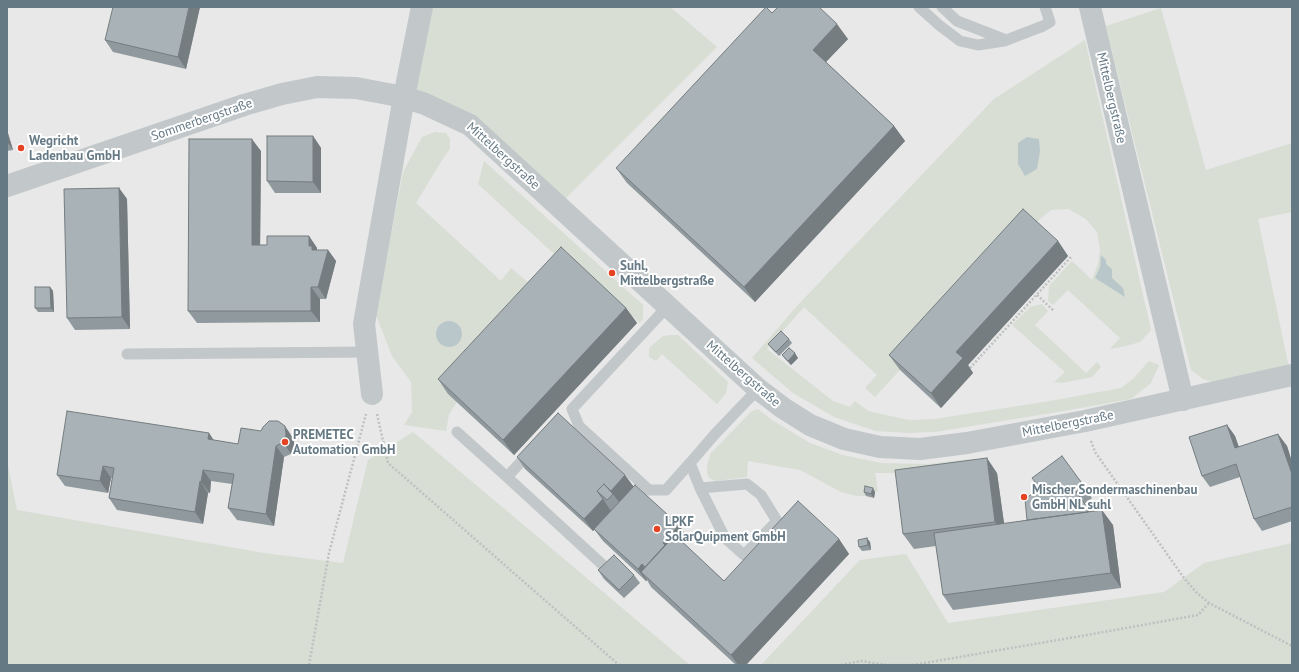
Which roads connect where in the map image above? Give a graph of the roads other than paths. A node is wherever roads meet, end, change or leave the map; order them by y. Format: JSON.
{"nodes":[{"id":1,"x":422,"y":7,"type":"edge"},
{"id":2,"x":919,"y":7,"type":"edge"},
{"id":3,"x":942,"y":7,"type":"edge"},
{"id":4,"x":1045,"y":7,"type":"edge"},
{"id":5,"x":1090,"y":7,"type":"edge"},
{"id":6,"x":1006,"y":40,"type":"junction"},
{"id":7,"x":404,"y":97,"type":"junction"},
{"id":8,"x":7,"y":186,"type":"edge"},
{"id":9,"x":667,"y":307,"type":"junction"},
{"id":10,"x":367,"y":352,"type":"junction"},
{"id":11,"x":127,"y":354,"type":"dead end"},
{"id":12,"x":1292,"y":375,"type":"edge"},
{"id":13,"x":758,"y":389,"type":"junction"},
{"id":14,"x":372,"y":394,"type":"road end"},
{"id":15,"x":1183,"y":400,"type":"junction"},
{"id":16,"x":457,"y":432,"type":"dead end"},
{"id":17,"x":540,"y":443,"type":"edge"},
{"id":18,"x":690,"y":463,"type":"junction"},
{"id":19,"x":507,"y":477,"type":"junction"},
{"id":20,"x":700,"y":488,"type":"junction"},
{"id":21,"x":605,"y":567,"type":"edge"}],
"edges":[{"from":1,"to":7,"type":"street"},
{"from":2,"to":6,"type":"lane"},
{"from":3,"to":6,"type":"lane"},
{"from":4,"to":6,"type":"lane"},
{"from":5,"to":15,"type":"street","name":"Mittelbergstraße"},
{"from":7,"to":8,"type":"street","name":"Sommerbergstraße"},
{"from":7,"to":9,"type":"street","name":"Mittelbergstraße"},
{"from":7,"to":10,"type":"street"},
{"from":9,"to":13,"type":"street","name":"Mittelbergstraße"},
{"from":9,"to":18,"type":"lane"},
{"from":10,"to":11,"type":"lane"},
{"from":10,"to":14,"type":"street"},
{"from":12,"to":15,"type":"street","name":"Mittelbergstraße"},
{"from":13,"to":15,"type":"street","name":"Mittelbergstraße"},
{"from":13,"to":18,"type":"lane"},
{"from":16,"to":19,"type":"lane"},
{"from":17,"to":19,"type":"lane"},
{"from":18,"to":20,"type":"lane"},
{"from":19,"to":21,"type":"lane"},
{"from":20,"to":20,"type":"lane"}]}
